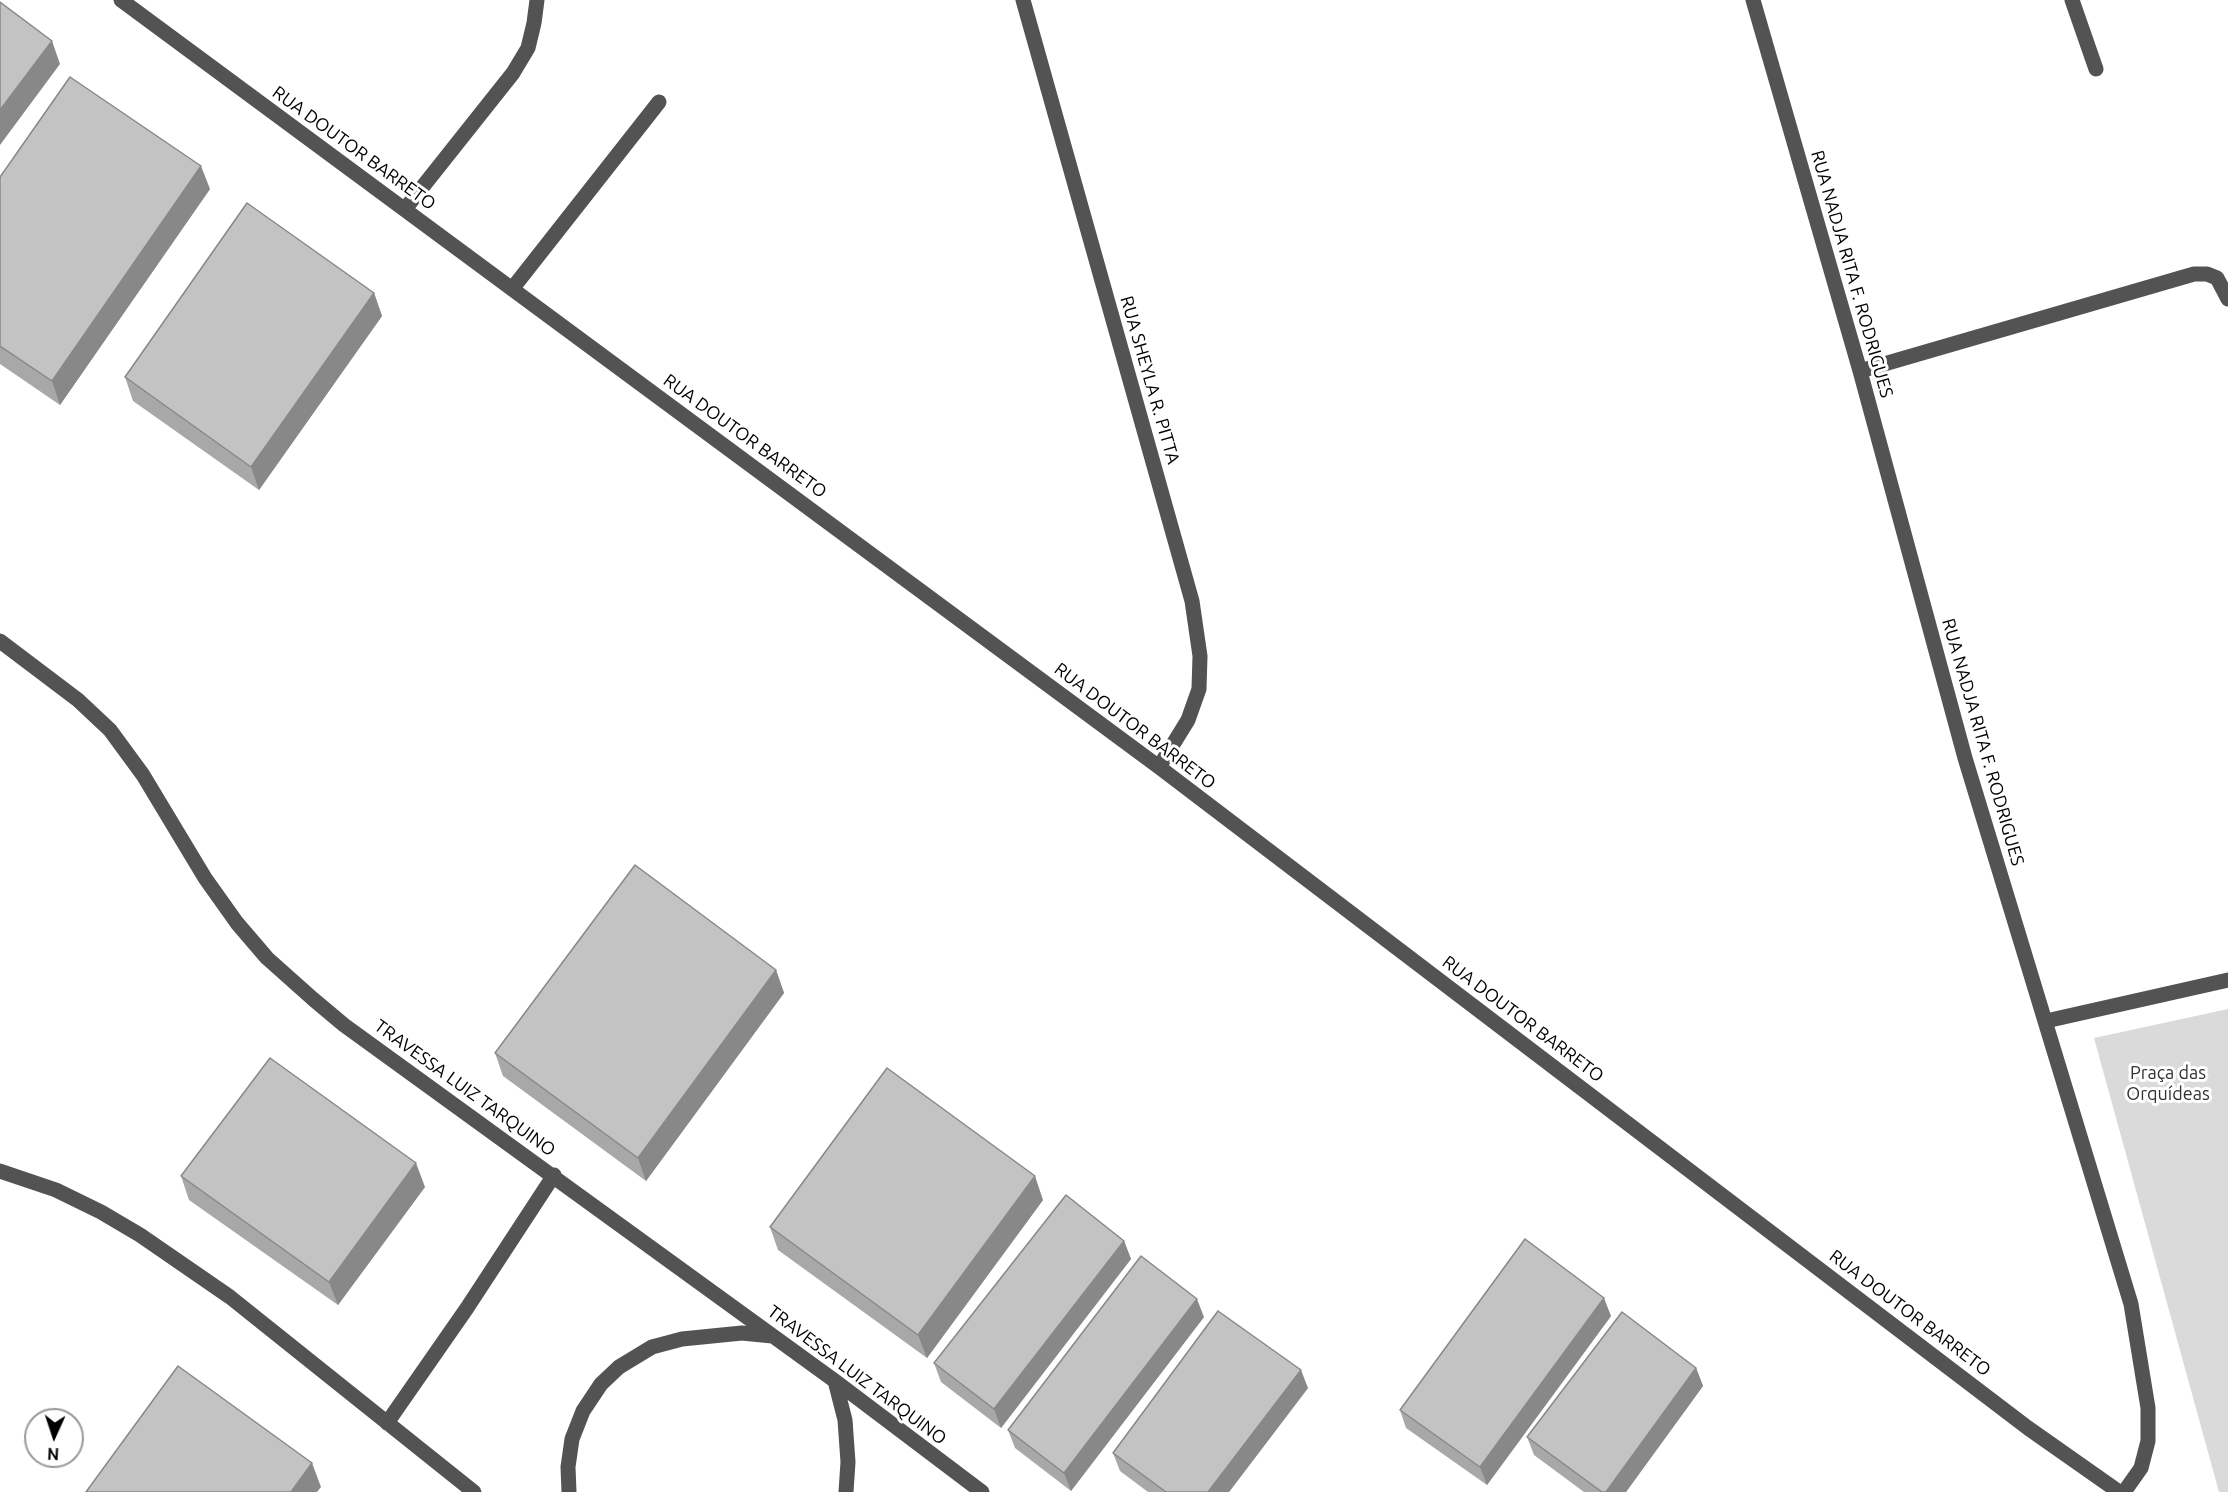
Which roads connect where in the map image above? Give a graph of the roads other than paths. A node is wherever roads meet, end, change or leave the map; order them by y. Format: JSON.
{"nodes":[{"id":1,"x":121,"y":0,"type":"edge"},
{"id":2,"x":537,"y":0,"type":"edge"},
{"id":3,"x":1023,"y":0,"type":"edge"},
{"id":4,"x":1753,"y":0,"type":"edge"},
{"id":5,"x":2072,"y":0,"type":"edge"},
{"id":6,"x":2096,"y":69,"type":"dead end"},
{"id":7,"x":659,"y":102,"type":"dead end"},
{"id":8,"x":405,"y":209,"type":"junction"},
{"id":9,"x":512,"y":289,"type":"junction"},
{"id":10,"x":2228,"y":299,"type":"edge"},
{"id":11,"x":1860,"y":370,"type":"junction"},
{"id":12,"x":0,"y":641,"type":"edge"},
{"id":13,"x":1159,"y":767,"type":"junction"},
{"id":14,"x":2228,"y":980,"type":"edge"},
{"id":15,"x":2046,"y":1021,"type":"junction"},
{"id":16,"x":0,"y":1171,"type":"edge"},
{"id":17,"x":554,"y":1175,"type":"junction"},
{"id":18,"x":772,"y":1336,"type":"junction"},
{"id":19,"x":835,"y":1381,"type":"junction"},
{"id":20,"x":387,"y":1423,"type":"junction"},
{"id":21,"x":474,"y":1492,"type":"edge"},
{"id":22,"x":569,"y":1492,"type":"edge"},
{"id":23,"x":846,"y":1492,"type":"edge"},
{"id":24,"x":982,"y":1492,"type":"edge"},
{"id":25,"x":2121,"y":1492,"type":"edge"}],
"edges":[{"from":1,"to":8,"type":"street","name":"RUA DOUTOR BARRETO"},
{"from":2,"to":8,"type":"street"},
{"from":3,"to":13,"type":"street","name":"RUA SHEYLA R. PITTA"},
{"from":4,"to":11,"type":"street","name":"RUA NADJA RITA F. RODRIGUES"},
{"from":5,"to":6,"type":"street"},
{"from":7,"to":9,"type":"street"},
{"from":8,"to":9,"type":"street","name":"RUA DOUTOR BARRETO"},
{"from":9,"to":13,"type":"street","name":"RUA DOUTOR BARRETO"},
{"from":10,"to":11,"type":"street"},
{"from":11,"to":15,"type":"street","name":"RUA NADJA RITA F. RODRIGUES"},
{"from":12,"to":17,"type":"street","name":"TRAVESSA LUIZ TARQUINO"},
{"from":13,"to":25,"type":"street","name":"RUA DOUTOR BARRETO"},
{"from":14,"to":15,"type":"street"},
{"from":15,"to":25,"type":"street","name":"RUA NADJA RITA F. RODRIGUES"},
{"from":16,"to":20,"type":"street"},
{"from":17,"to":18,"type":"street","name":"TRAVESSA LUIZ TARQUINO"},
{"from":17,"to":20,"type":"street"},
{"from":18,"to":19,"type":"street","name":"TRAVESSA LUIZ TARQUINO"},
{"from":18,"to":22,"type":"street"},
{"from":19,"to":23,"type":"street"},
{"from":19,"to":24,"type":"street","name":"TRAVESSA LUIZ TARQUINO"},
{"from":20,"to":21,"type":"street"}]}
